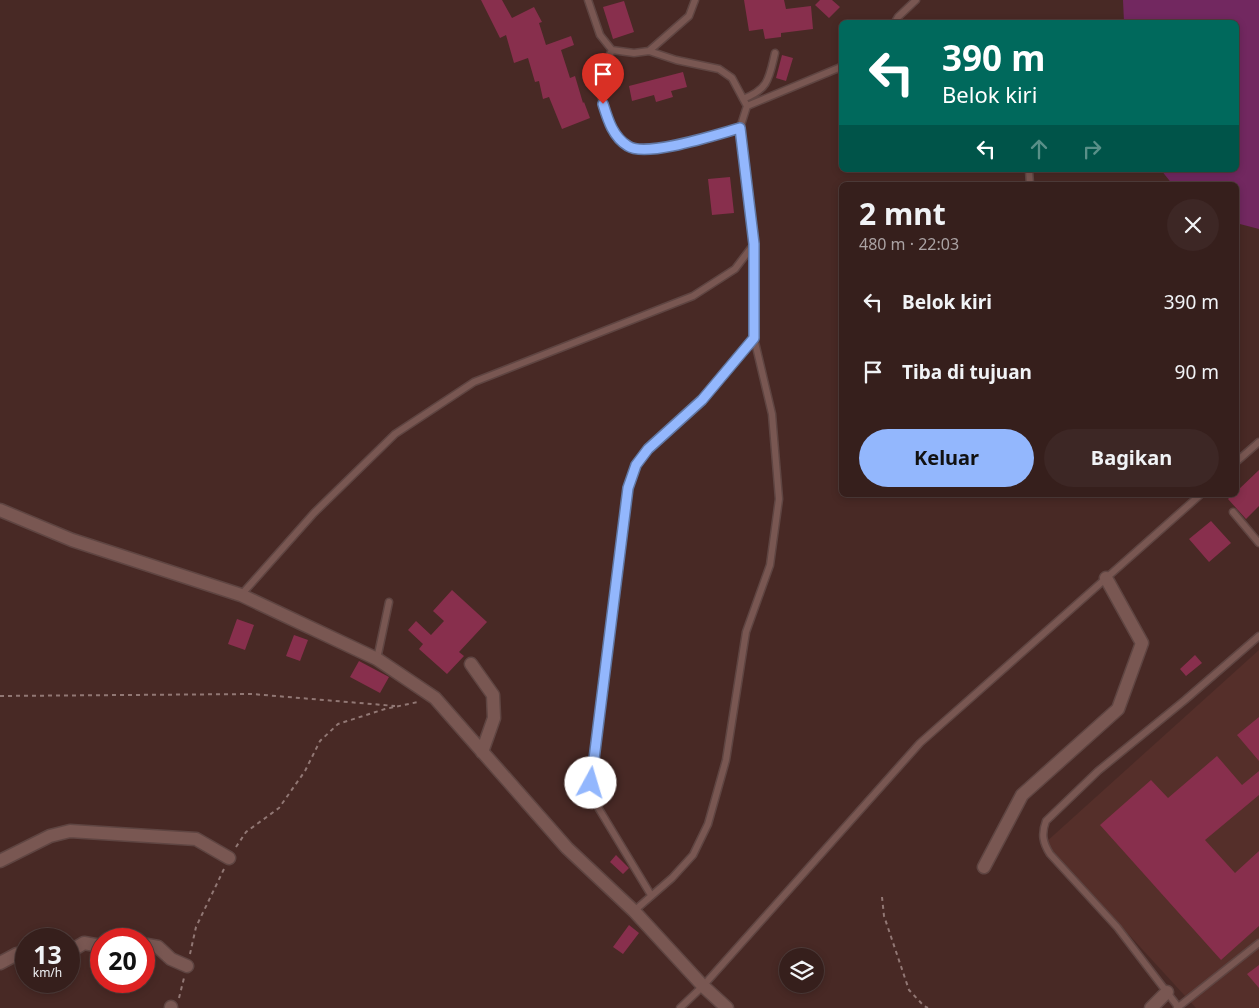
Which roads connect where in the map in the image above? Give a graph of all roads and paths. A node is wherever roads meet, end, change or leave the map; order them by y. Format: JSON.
{"nodes":[{"id":1,"x":588,"y":0,"type":"edge"},
{"id":2,"x":695,"y":0,"type":"edge"},
{"id":3,"x":916,"y":0,"type":"edge"},
{"id":4,"x":896,"y":20,"type":"edge"},
{"id":5,"x":612,"y":50,"type":"junction"},
{"id":6,"x":649,"y":51,"type":"junction"},
{"id":7,"x":775,"y":53,"type":"dead end"},
{"id":8,"x":839,"y":68,"type":"edge"},
{"id":9,"x":745,"y":102,"type":"junction"},
{"id":10,"x":740,"y":128,"type":"junction"},
{"id":11,"x":754,"y":244,"type":"junction"},
{"id":12,"x":754,"y":338,"type":"junction"},
{"id":13,"x":1259,"y":442,"type":"edge"},
{"id":14,"x":1239,"y":459,"type":"edge"},
{"id":15,"x":1198,"y":497,"type":"edge"},
{"id":16,"x":0,"y":510,"type":"edge"},
{"id":17,"x":1232,"y":512,"type":"dead end"},
{"id":18,"x":1259,"y":543,"type":"edge"},
{"id":19,"x":1106,"y":578,"type":"junction"},
{"id":20,"x":241,"y":596,"type":"junction"},
{"id":21,"x":390,"y":602,"type":"dead end"},
{"id":22,"x":1259,"y":636,"type":"edge"},
{"id":23,"x":377,"y":659,"type":"junction"},
{"id":24,"x":471,"y":664,"type":"dead end"},
{"id":25,"x":0,"y":696,"type":"edge"},
{"id":26,"x":435,"y":698,"type":"junction"},
{"id":27,"x":397,"y":706,"type":"junction"},
{"id":28,"x":482,"y":752,"type":"junction"},
{"id":29,"x":229,"y":858,"type":"junction"},
{"id":30,"x":0,"y":861,"type":"edge"},
{"id":31,"x":984,"y":867,"type":"dead end"},
{"id":32,"x":651,"y":895,"type":"junction"},
{"id":33,"x":882,"y":897,"type":"dead end"},
{"id":34,"x":634,"y":911,"type":"junction"},
{"id":35,"x":1259,"y":943,"type":"edge"},
{"id":36,"x":155,"y":947,"type":"edge"},
{"id":37,"x":15,"y":956,"type":"edge"},
{"id":38,"x":0,"y":963,"type":"edge"},
{"id":39,"x":187,"y":966,"type":"junction"},
{"id":40,"x":703,"y":986,"type":"junction"},
{"id":41,"x":1166,"y":992,"type":"junction"},
{"id":42,"x":171,"y":1008,"type":"edge"},
{"id":43,"x":680,"y":1008,"type":"edge"},
{"id":44,"x":727,"y":1008,"type":"edge"},
{"id":45,"x":928,"y":1008,"type":"edge"},
{"id":46,"x":1151,"y":1008,"type":"edge"},
{"id":47,"x":1178,"y":1008,"type":"edge"}],
"edges":[{"from":1,"to":5,"type":"lane"},
{"from":2,"to":6,"type":"lane"},
{"from":3,"to":4,"type":"lane"},
{"from":5,"to":6,"type":"lane"},
{"from":5,"to":10,"type":"lane"},
{"from":6,"to":9,"type":"lane"},
{"from":7,"to":9,"type":"lane"},
{"from":8,"to":9,"type":"lane"},
{"from":9,"to":10,"type":"lane"},
{"from":10,"to":11,"type":"lane"},
{"from":11,"to":12,"type":"lane"},
{"from":11,"to":20,"type":"lane"},
{"from":12,"to":32,"type":"lane"},
{"from":12,"to":32,"type":"lane"},
{"from":13,"to":14,"type":"lane"},
{"from":15,"to":19,"type":"lane"},
{"from":16,"to":20,"type":"street"},
{"from":17,"to":18,"type":"lane"},
{"from":19,"to":31,"type":"street"},
{"from":19,"to":40,"type":"lane"},
{"from":20,"to":23,"type":"street"},
{"from":21,"to":23,"type":"lane"},
{"from":22,"to":41,"type":"lane"},
{"from":23,"to":26,"type":"street"},
{"from":24,"to":28,"type":"street"},
{"from":25,"to":27,"type":"path"},
{"from":26,"to":27,"type":"path"},
{"from":26,"to":28,"type":"street"},
{"from":27,"to":29,"type":"path"},
{"from":28,"to":34,"type":"street"},
{"from":29,"to":30,"type":"street"},
{"from":29,"to":39,"type":"path"},
{"from":32,"to":34,"type":"lane"},
{"from":33,"to":45,"type":"path"},
{"from":34,"to":40,"type":"street"},
{"from":35,"to":47,"type":"lane"},
{"from":36,"to":39,"type":"street"},
{"from":37,"to":38,"type":"street"},
{"from":39,"to":42,"type":"path"},
{"from":40,"to":43,"type":"lane"},
{"from":40,"to":44,"type":"street"},
{"from":41,"to":46,"type":"street"},
{"from":41,"to":47,"type":"lane"}]}
